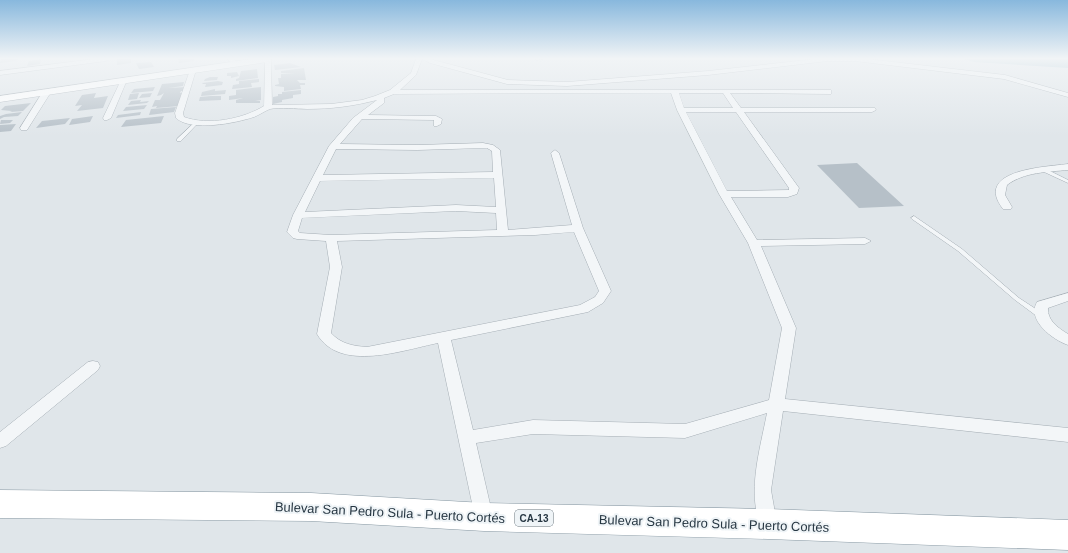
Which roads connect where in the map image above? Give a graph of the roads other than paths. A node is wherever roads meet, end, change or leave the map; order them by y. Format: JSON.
{"nodes":[{"id":1,"x":93,"y":85,"type":"edge"},
{"id":2,"x":122,"y":85,"type":"edge"},
{"id":3,"x":188,"y":85,"type":"edge"},
{"id":4,"x":268,"y":85,"type":"edge"},
{"id":5,"x":401,"y":85,"type":"edge"},
{"id":6,"x":537,"y":85,"type":"edge"},
{"id":7,"x":598,"y":85,"type":"edge"},
{"id":8,"x":1033,"y":85,"type":"edge"},
{"id":9,"x":568,"y":88,"type":"junction"},
{"id":10,"x":674,"y":91,"type":"junction"},
{"id":11,"x":725,"y":91,"type":"junction"},
{"id":12,"x":47,"y":92,"type":"junction"},
{"id":13,"x":392,"y":92,"type":"junction"},
{"id":14,"x":828,"y":92,"type":"dead end"},
{"id":15,"x":1068,"y":95,"type":"edge"},
{"id":16,"x":380,"y":98,"type":"junction"},
{"id":17,"x":0,"y":99,"type":"edge"},
{"id":18,"x":268,"y":107,"type":"junction"},
{"id":19,"x":681,"y":110,"type":"junction"},
{"id":20,"x":738,"y":110,"type":"junction"},
{"id":21,"x":872,"y":110,"type":"dead end"},
{"id":22,"x":361,"y":117,"type":"junction"},
{"id":23,"x":107,"y":118,"type":"dead end"},
{"id":24,"x":196,"y":123,"type":"junction"},
{"id":25,"x":437,"y":124,"type":"dead end"},
{"id":26,"x":24,"y":128,"type":"dead end"},
{"id":27,"x":179,"y":140,"type":"dead end"},
{"id":28,"x":333,"y":146,"type":"junction"},
{"id":29,"x":555,"y":153,"type":"dead end"},
{"id":30,"x":1068,"y":168,"type":"edge"},
{"id":31,"x":1044,"y":170,"type":"junction"},
{"id":32,"x":499,"y":175,"type":"junction"},
{"id":33,"x":317,"y":178,"type":"junction"},
{"id":34,"x":1068,"y":182,"type":"edge"},
{"id":35,"x":724,"y":194,"type":"junction"},
{"id":36,"x":1007,"y":207,"type":"dead end"},
{"id":37,"x":502,"y":210,"type":"junction"},
{"id":38,"x":298,"y":215,"type":"junction"},
{"id":39,"x":914,"y":218,"type":"dead end"},
{"id":40,"x":578,"y":228,"type":"junction"},
{"id":41,"x":503,"y":232,"type":"junction"},
{"id":42,"x":331,"y":238,"type":"junction"},
{"id":43,"x":865,"y":241,"type":"dead end"},
{"id":44,"x":754,"y":243,"type":"junction"},
{"id":45,"x":1068,"y":297,"type":"edge"},
{"id":46,"x":1042,"y":316,"type":"junction"},
{"id":47,"x":443,"y":337,"type":"junction"},
{"id":48,"x":1068,"y":340,"type":"edge"},
{"id":49,"x":94,"y":366,"type":"dead end"},
{"id":50,"x":776,"y":404,"type":"junction"},
{"id":51,"x":1068,"y":435,"type":"edge"},
{"id":52,"x":467,"y":438,"type":"junction"},
{"id":53,"x":0,"y":442,"type":"edge"},
{"id":54,"x":0,"y":504,"type":"edge"},
{"id":55,"x":484,"y":517,"type":"junction"},
{"id":56,"x":768,"y":524,"type":"junction"},
{"id":57,"x":1068,"y":535,"type":"edge"}],
"edges":[{"from":1,"to":12,"type":"main road"},
{"from":2,"to":23,"type":"street"},
{"from":3,"to":24,"type":"street"},
{"from":4,"to":18,"type":"street"},
{"from":5,"to":13,"type":"street"},
{"from":6,"to":9,"type":"street"},
{"from":7,"to":9,"type":"street"},
{"from":8,"to":15,"type":"street"},
{"from":9,"to":10,"type":"street"},
{"from":9,"to":13,"type":"street"},
{"from":10,"to":11,"type":"street"},
{"from":10,"to":19,"type":"street"},
{"from":11,"to":14,"type":"street"},
{"from":11,"to":20,"type":"street"},
{"from":12,"to":17,"type":"main road"},
{"from":12,"to":26,"type":"street"},
{"from":13,"to":16,"type":"street"},
{"from":16,"to":18,"type":"street"},
{"from":16,"to":22,"type":"street"},
{"from":18,"to":24,"type":"street"},
{"from":19,"to":20,"type":"street"},
{"from":19,"to":35,"type":"street"},
{"from":20,"to":21,"type":"street"},
{"from":20,"to":35,"type":"street"},
{"from":22,"to":25,"type":"street"},
{"from":22,"to":28,"type":"street"},
{"from":24,"to":27,"type":"lane"},
{"from":28,"to":32,"type":"street"},
{"from":28,"to":33,"type":"street"},
{"from":29,"to":40,"type":"street"},
{"from":30,"to":31,"type":"street"},
{"from":31,"to":34,"type":"lane"},
{"from":31,"to":36,"type":"street"},
{"from":32,"to":33,"type":"street"},
{"from":32,"to":37,"type":"street"},
{"from":33,"to":38,"type":"street"},
{"from":35,"to":44,"type":"street"},
{"from":37,"to":38,"type":"street"},
{"from":37,"to":41,"type":"street"},
{"from":38,"to":42,"type":"street"},
{"from":39,"to":46,"type":"lane"},
{"from":40,"to":41,"type":"street"},
{"from":40,"to":47,"type":"street"},
{"from":41,"to":42,"type":"street"},
{"from":42,"to":47,"type":"street"},
{"from":43,"to":44,"type":"street"},
{"from":44,"to":50,"type":"street"},
{"from":45,"to":46,"type":"street"},
{"from":46,"to":48,"type":"street"},
{"from":47,"to":52,"type":"street"},
{"from":49,"to":53,"type":"street"},
{"from":50,"to":51,"type":"street"},
{"from":50,"to":52,"type":"street"},
{"from":50,"to":56,"type":"street"},
{"from":52,"to":55,"type":"street"},
{"from":54,"to":55,"type":"highway","name":"Bulevar San Pedro Sula - Puerto Cortés","number":"CA-13"},
{"from":55,"to":56,"type":"highway","name":"Bulevar San Pedro Sula - Puerto Cortés","number":"CA-13"},
{"from":56,"to":57,"type":"highway","name":"Bulevar San Pedro Sula - Puerto Cortés","number":"CA-13"}]}
